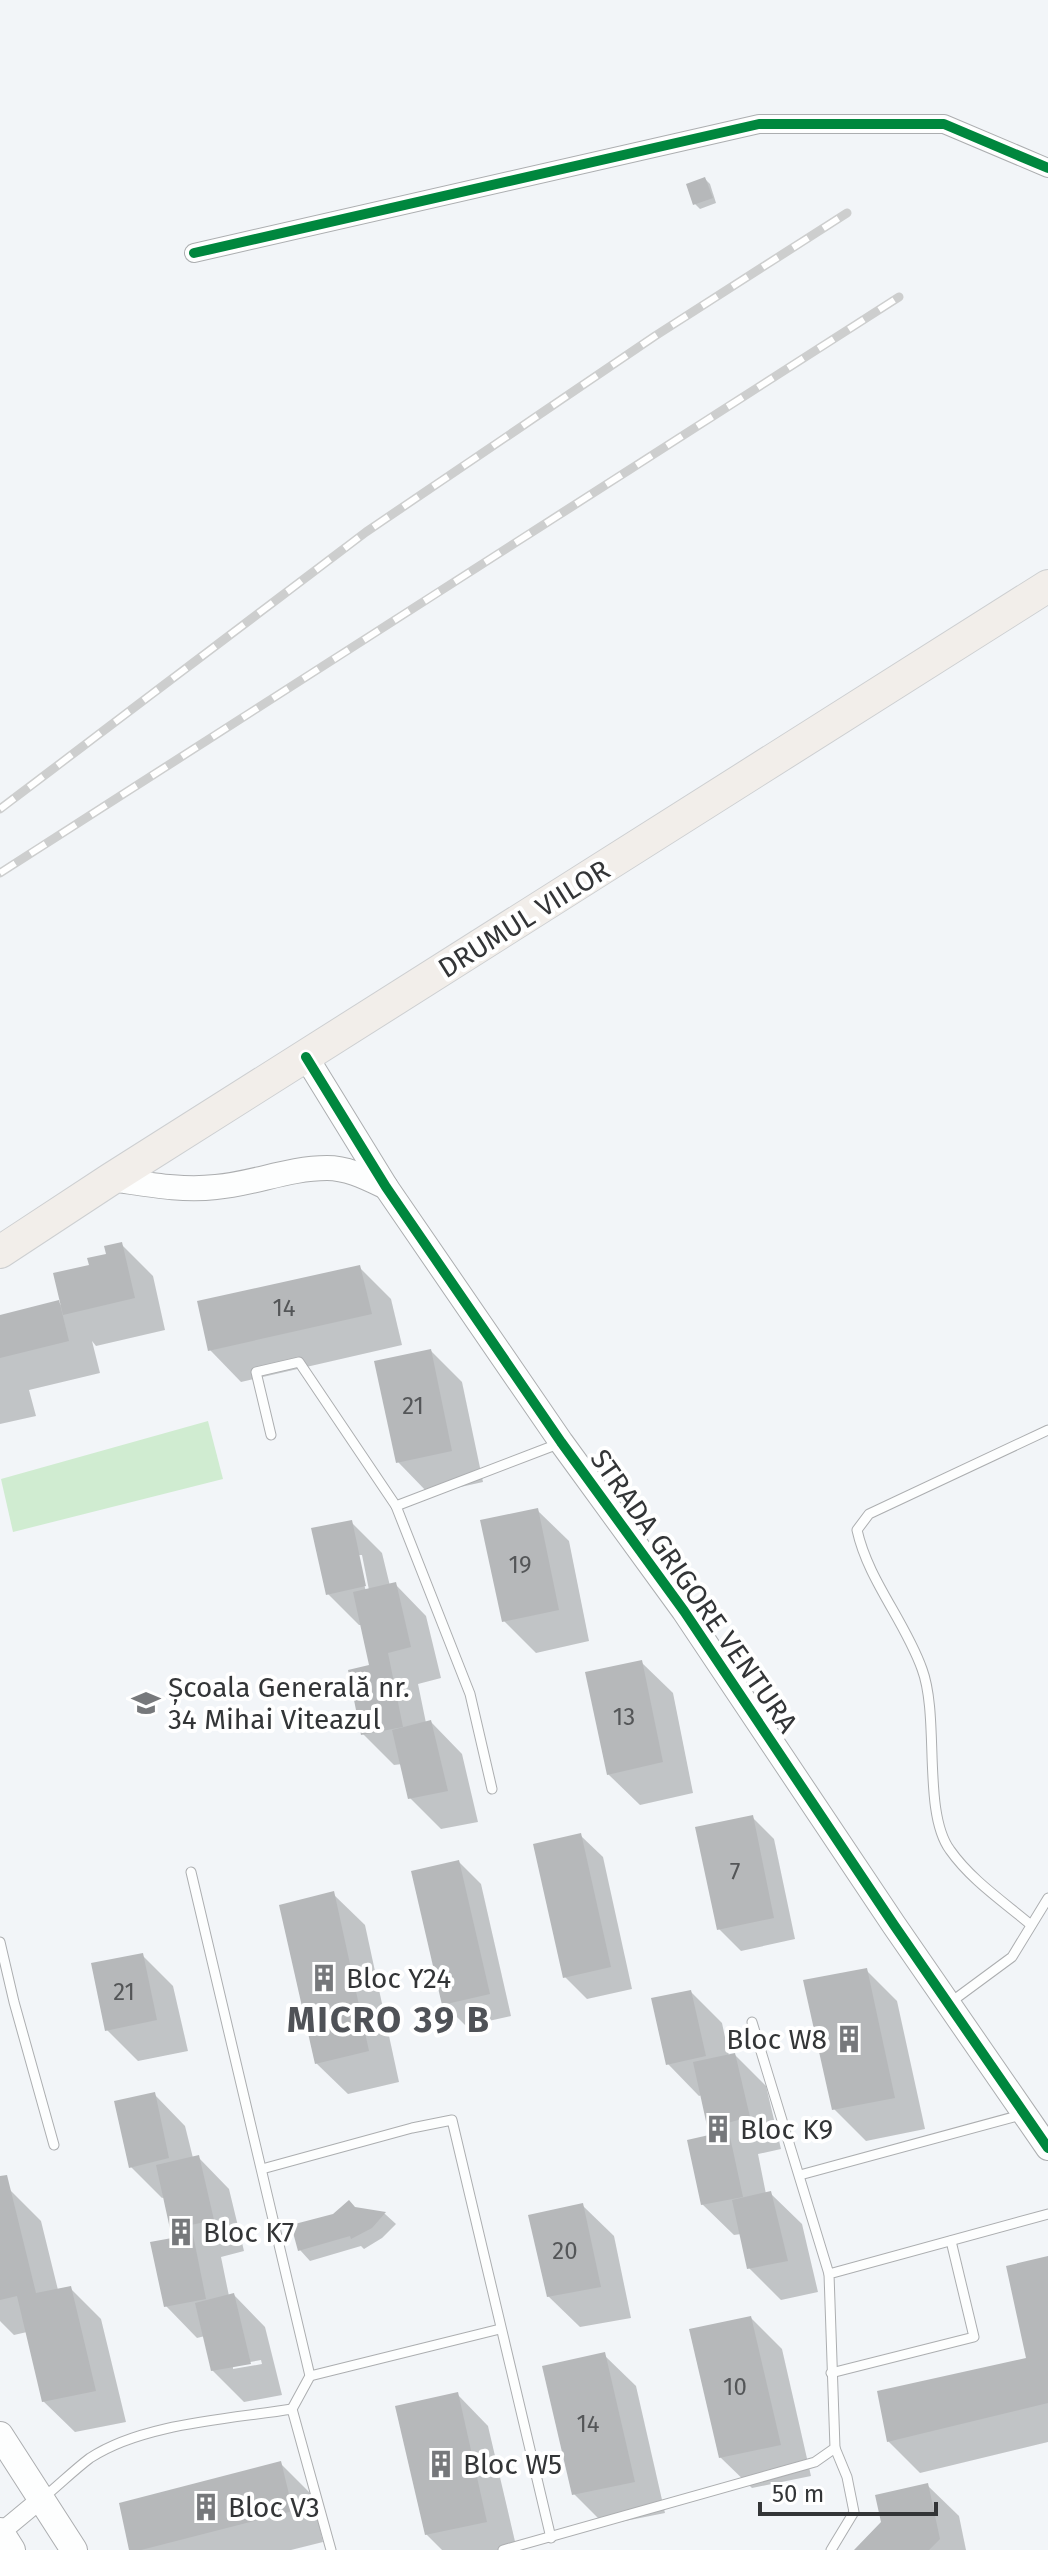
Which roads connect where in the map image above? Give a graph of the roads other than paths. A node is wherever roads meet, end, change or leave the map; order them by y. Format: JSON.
{"nodes":[{"id":1,"x":1048,"y":168,"type":"edge"},
{"id":2,"x":194,"y":253,"type":"dead end"},
{"id":3,"x":1048,"y":586,"type":"edge"},
{"id":4,"x":306,"y":1057,"type":"junction"},
{"id":5,"x":111,"y":1179,"type":"junction"},
{"id":6,"x":386,"y":1187,"type":"junction"},
{"id":7,"x":0,"y":1252,"type":"edge"},
{"id":8,"x":1048,"y":1430,"type":"edge"},
{"id":9,"x":271,"y":1435,"type":"dead end"},
{"id":10,"x":561,"y":1442,"type":"junction"},
{"id":11,"x":396,"y":1506,"type":"junction"},
{"id":12,"x":492,"y":1789,"type":"dead end"},
{"id":13,"x":191,"y":1872,"type":"dead end"},
{"id":14,"x":1048,"y":1898,"type":"edge"},
{"id":15,"x":1031,"y":1925,"type":"junction"},
{"id":16,"x":0,"y":1942,"type":"edge"},
{"id":17,"x":14,"y":2002,"type":"junction"},
{"id":18,"x":949,"y":2004,"type":"junction"},
{"id":19,"x":0,"y":2005,"type":"edge"},
{"id":20,"x":752,"y":2022,"type":"dead end"},
{"id":21,"x":1025,"y":2114,"type":"junction"},
{"id":22,"x":54,"y":2145,"type":"dead end"},
{"id":23,"x":1048,"y":2148,"type":"edge"},
{"id":24,"x":262,"y":2169,"type":"junction"},
{"id":25,"x":800,"y":2175,"type":"junction"},
{"id":26,"x":1048,"y":2214,"type":"edge"},
{"id":27,"x":951,"y":2241,"type":"junction"},
{"id":28,"x":829,"y":2274,"type":"junction"},
{"id":29,"x":500,"y":2329,"type":"junction"},
{"id":30,"x":831,"y":2373,"type":"junction"},
{"id":31,"x":310,"y":2376,"type":"junction"},
{"id":32,"x":292,"y":2409,"type":"junction"},
{"id":33,"x":0,"y":2435,"type":"edge"},
{"id":34,"x":835,"y":2448,"type":"junction"},
{"id":35,"x":41,"y":2499,"type":"junction"},
{"id":36,"x":0,"y":2532,"type":"edge"},
{"id":37,"x":551,"y":2538,"type":"junction"},
{"id":38,"x":517,"y":2548,"type":"edge"},
{"id":39,"x":12,"y":2550,"type":"edge"},
{"id":40,"x":74,"y":2550,"type":"edge"},
{"id":41,"x":331,"y":2550,"type":"edge"},
{"id":42,"x":503,"y":2550,"type":"edge"},
{"id":43,"x":831,"y":2550,"type":"edge"}],
"edges":[{"from":1,"to":2,"type":"street"},
{"from":3,"to":4,"type":"highway","name":"DRUMUL VIILOR"},
{"from":4,"to":5,"type":"highway","name":"DRUMUL VIILOR"},
{"from":4,"to":6,"type":"street","name":"STRADA GRIGORE VENTURA"},
{"from":5,"to":6,"type":"street"},
{"from":5,"to":7,"type":"highway","name":"DRUMUL VIILOR"},
{"from":6,"to":10,"type":"street","name":"STRADA GRIGORE VENTURA"},
{"from":8,"to":15,"type":"lane"},
{"from":9,"to":11,"type":"lane"},
{"from":10,"to":11,"type":"lane"},
{"from":10,"to":18,"type":"street","name":"STRADA GRIGORE VENTURA"},
{"from":11,"to":12,"type":"lane"},
{"from":13,"to":24,"type":"lane"},
{"from":14,"to":15,"type":"lane"},
{"from":15,"to":18,"type":"lane"},
{"from":16,"to":17,"type":"lane"},
{"from":17,"to":19,"type":"lane"},
{"from":17,"to":22,"type":"lane"},
{"from":18,"to":21,"type":"street","name":"STRADA GRIGORE VENTURA"},
{"from":20,"to":25,"type":"lane"},
{"from":21,"to":23,"type":"street","name":"STRADA GRIGORE VENTURA"},
{"from":21,"to":25,"type":"lane"},
{"from":24,"to":29,"type":"lane"},
{"from":24,"to":31,"type":"lane"},
{"from":25,"to":28,"type":"lane"},
{"from":26,"to":27,"type":"lane"},
{"from":27,"to":28,"type":"lane"},
{"from":27,"to":30,"type":"lane"},
{"from":28,"to":30,"type":"lane"},
{"from":29,"to":31,"type":"lane"},
{"from":29,"to":37,"type":"lane"},
{"from":30,"to":34,"type":"lane"},
{"from":31,"to":32,"type":"lane"},
{"from":32,"to":35,"type":"lane"},
{"from":32,"to":41,"type":"lane"},
{"from":33,"to":35,"type":"main road"},
{"from":34,"to":37,"type":"lane"},
{"from":34,"to":43,"type":"lane"},
{"from":35,"to":36,"type":"street"},
{"from":35,"to":40,"type":"main road"},
{"from":36,"to":39,"type":"main road"},
{"from":37,"to":38,"type":"lane"},
{"from":38,"to":42,"type":"lane"}]}
